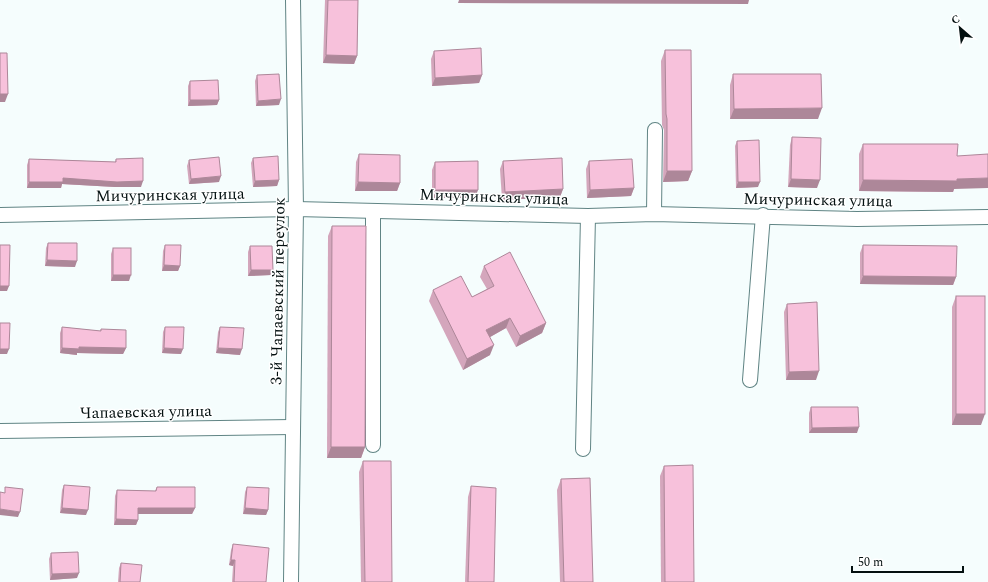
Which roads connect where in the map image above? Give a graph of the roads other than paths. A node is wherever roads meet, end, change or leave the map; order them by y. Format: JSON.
{"nodes":[{"id":1,"x":294,"y":0,"type":"edge"},
{"id":2,"x":655,"y":130,"type":"dead end"},
{"id":3,"x":296,"y":209,"type":"junction"},
{"id":4,"x":373,"y":211,"type":"junction"},
{"id":5,"x":654,"y":214,"type":"junction"},
{"id":6,"x":0,"y":215,"type":"edge"},
{"id":7,"x":762,"y":215,"type":"junction"},
{"id":8,"x":588,"y":216,"type":"junction"},
{"id":9,"x":988,"y":217,"type":"edge"},
{"id":10,"x":750,"y":380,"type":"dead end"},
{"id":11,"x":293,"y":428,"type":"junction"},
{"id":12,"x":0,"y":431,"type":"edge"},
{"id":13,"x":373,"y":445,"type":"dead end"},
{"id":14,"x":583,"y":449,"type":"dead end"},
{"id":15,"x":291,"y":582,"type":"edge"}],
"edges":[{"from":1,"to":3,"type":"street","name":"3-й Чапаевский переулок"},
{"from":2,"to":5,"type":"street"},
{"from":3,"to":4,"type":"street","name":"Мичуринская улица"},
{"from":3,"to":6,"type":"street","name":"Мичуринская улица"},
{"from":3,"to":11,"type":"street","name":"3-й Чапаевский переулок"},
{"from":4,"to":8,"type":"street","name":"Мичуринская улица"},
{"from":4,"to":13,"type":"street"},
{"from":5,"to":7,"type":"street","name":"Мичуринская улица"},
{"from":5,"to":8,"type":"street","name":"Мичуринская улица"},
{"from":7,"to":9,"type":"street","name":"Мичуринская улица"},
{"from":7,"to":10,"type":"street"},
{"from":8,"to":14,"type":"street"},
{"from":11,"to":12,"type":"street","name":"Чапаевская улица"},
{"from":11,"to":15,"type":"street","name":"3-й Чапаевский переулок"}]}
